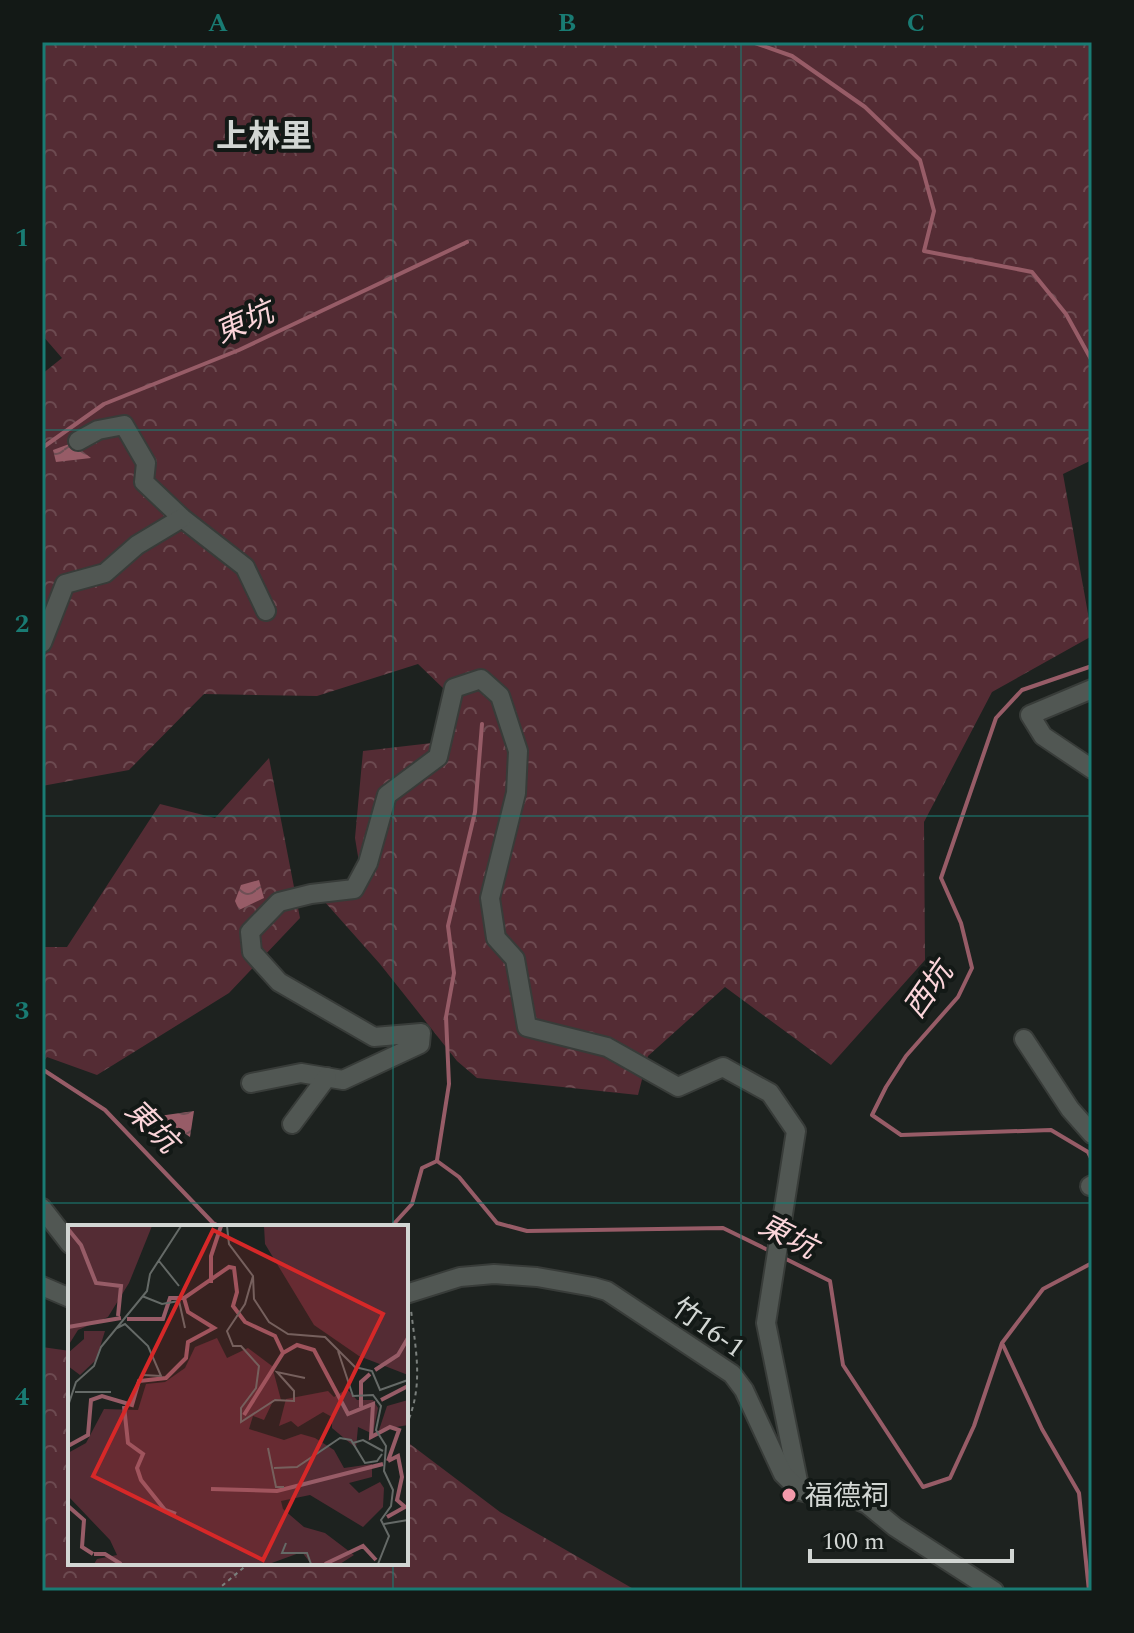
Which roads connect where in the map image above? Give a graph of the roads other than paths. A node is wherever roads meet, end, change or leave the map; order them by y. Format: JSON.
{"nodes":[{"id":1,"x":78,"y":441,"type":"dead end"},
{"id":2,"x":182,"y":518,"type":"junction"},
{"id":3,"x":266,"y":611,"type":"dead end"},
{"id":4,"x":42,"y":643,"type":"edge"},
{"id":5,"x":1092,"y":689,"type":"edge"},
{"id":6,"x":1092,"y":769,"type":"edge"},
{"id":7,"x":1024,"y":1039,"type":"dead end"},
{"id":8,"x":327,"y":1077,"type":"junction"},
{"id":9,"x":251,"y":1083,"type":"dead end"},
{"id":10,"x":292,"y":1124,"type":"dead end"},
{"id":11,"x":1092,"y":1134,"type":"edge"},
{"id":12,"x":42,"y":1208,"type":"edge"},
{"id":13,"x":68,"y":1241,"type":"edge"},
{"id":14,"x":42,"y":1286,"type":"edge"},
{"id":15,"x":408,"y":1293,"type":"edge"},
{"id":16,"x":68,"y":1297,"type":"edge"},
{"id":17,"x":800,"y":1491,"type":"junction"},
{"id":18,"x":994,"y":1591,"type":"edge"}],
"edges":[{"from":1,"to":2,"type":"street"},
{"from":2,"to":3,"type":"street"},
{"from":2,"to":4,"type":"street"},
{"from":5,"to":6,"type":"street"},
{"from":7,"to":11,"type":"street"},
{"from":8,"to":9,"type":"street"},
{"from":8,"to":10,"type":"street"},
{"from":8,"to":17,"type":"street"},
{"from":12,"to":13,"type":"street"},
{"from":14,"to":16,"type":"street"},
{"from":15,"to":17,"type":"street","name":"竹16-1","number":"竹16-1"},
{"from":17,"to":18,"type":"street"}]}
